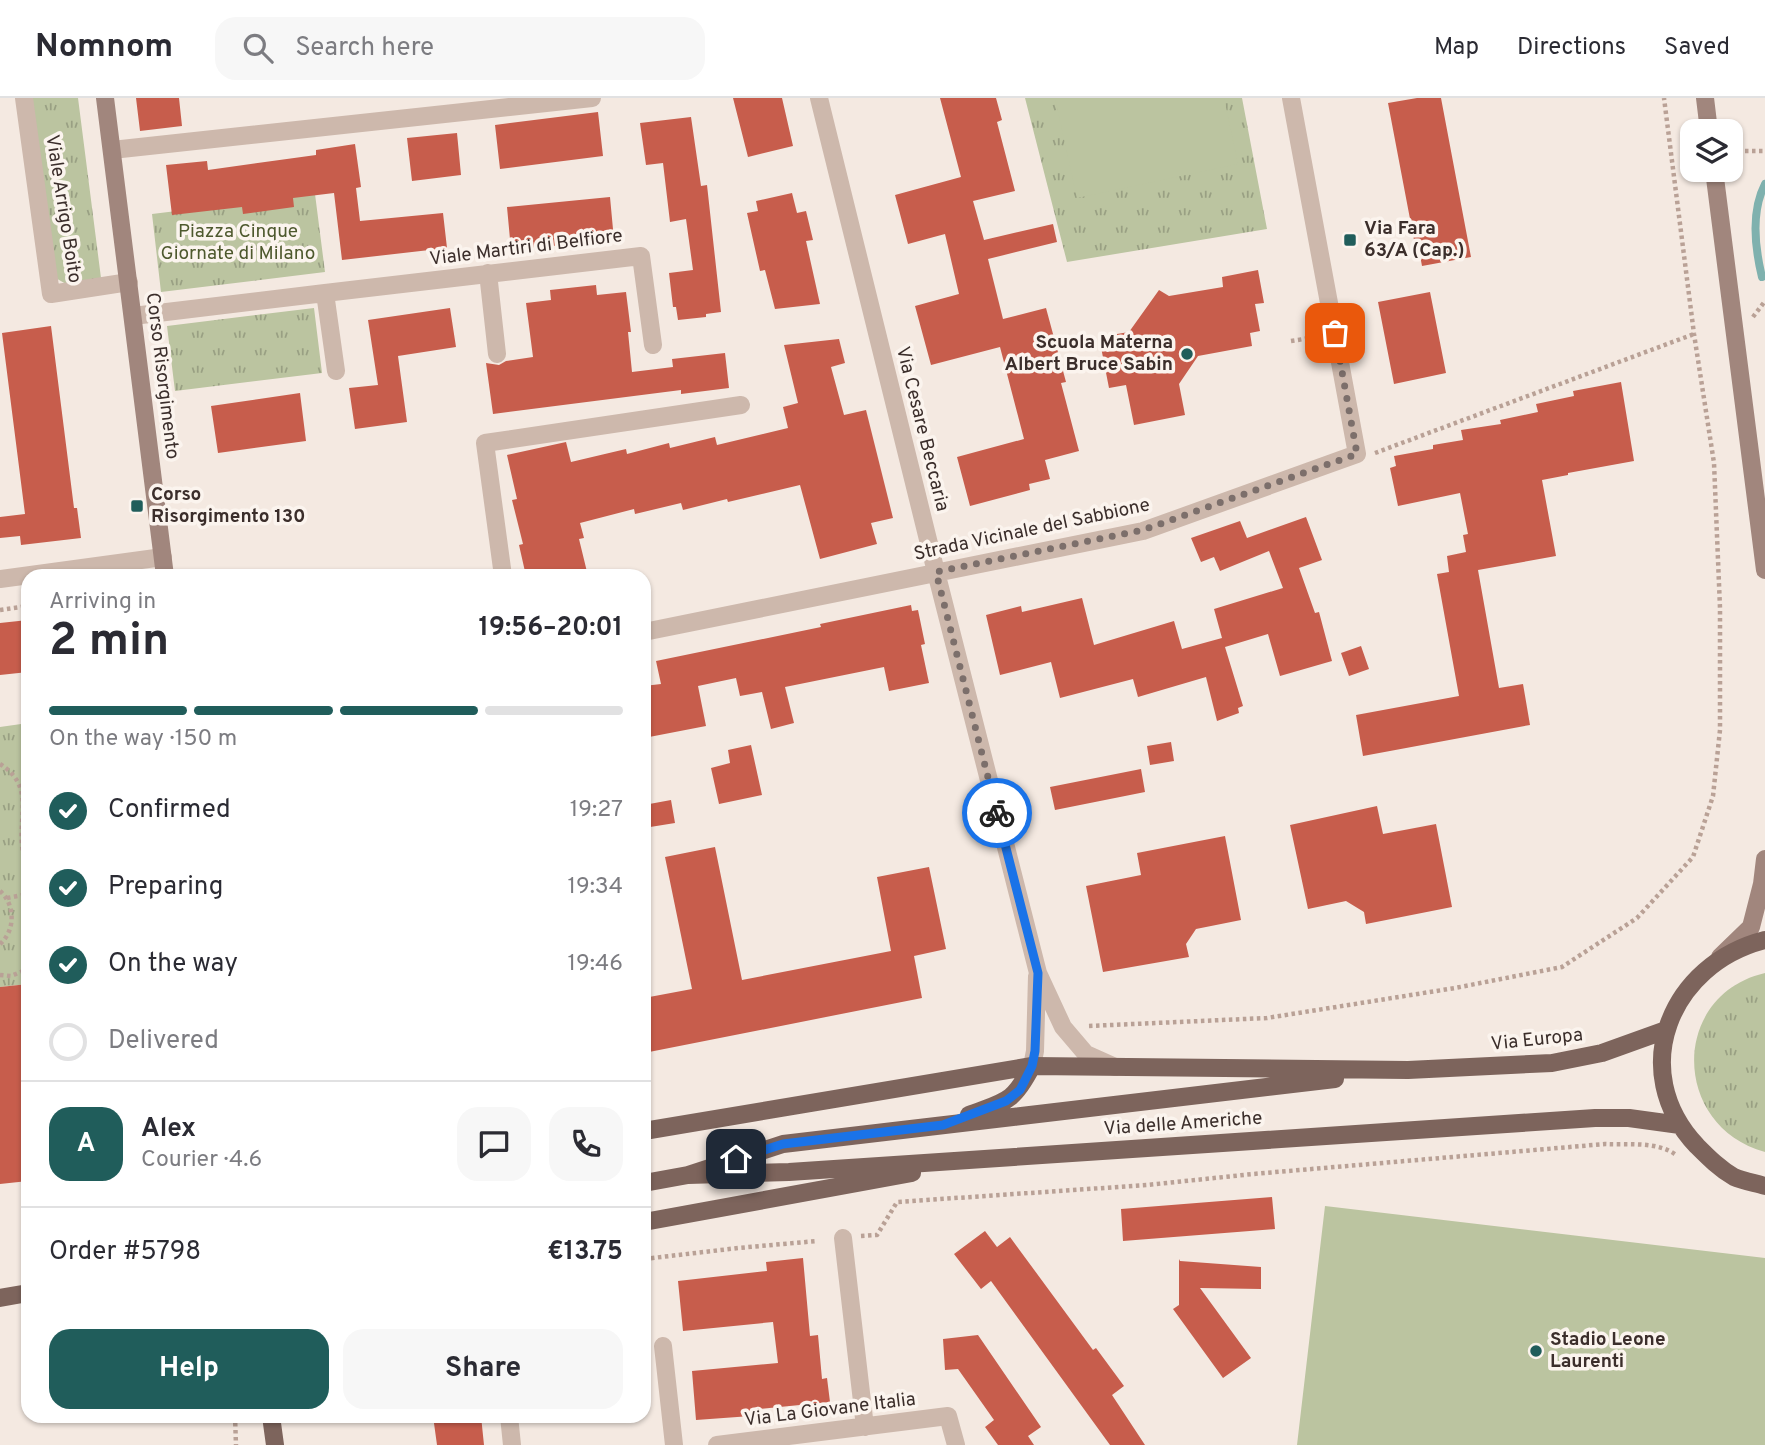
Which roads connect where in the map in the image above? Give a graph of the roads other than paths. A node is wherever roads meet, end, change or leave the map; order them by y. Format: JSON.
{"nodes":[{"id":1,"x":24,"y":98,"type":"edge"},
{"id":2,"x":106,"y":98,"type":"edge"},
{"id":3,"x":585,"y":98,"type":"edge"},
{"id":4,"x":592,"y":98,"type":"edge"},
{"id":5,"x":820,"y":98,"type":"edge"},
{"id":6,"x":1291,"y":98,"type":"edge"},
{"id":7,"x":1705,"y":98,"type":"edge"},
{"id":8,"x":1708,"y":119,"type":"edge"},
{"id":9,"x":112,"y":150,"type":"junction"},
{"id":10,"x":1716,"y":182,"type":"edge"},
{"id":11,"x":488,"y":273,"type":"junction"},
{"id":12,"x":129,"y":282,"type":"junction"},
{"id":13,"x":325,"y":293,"type":"junction"},
{"id":14,"x":133,"y":316,"type":"junction"},
{"id":15,"x":653,"y":345,"type":"dead end"},
{"id":16,"x":497,"y":354,"type":"dead end"},
{"id":17,"x":336,"y":371,"type":"dead end"},
{"id":18,"x":741,"y":405,"type":"dead end"},
{"id":19,"x":163,"y":557,"type":"junction"},
{"id":20,"x":74,"y":569,"type":"edge"},
{"id":21,"x":165,"y":569,"type":"edge"},
{"id":22,"x":502,"y":569,"type":"edge"},
{"id":23,"x":1765,"y":570,"type":"edge"},
{"id":24,"x":936,"y":572,"type":"junction"},
{"id":25,"x":21,"y":576,"type":"edge"},
{"id":26,"x":0,"y":579,"type":"edge"},
{"id":27,"x":651,"y":631,"type":"edge"},
{"id":28,"x":1765,"y":859,"type":"edge"},
{"id":29,"x":1765,"y":940,"type":"edge"},
{"id":30,"x":1720,"y":957,"type":"junction"},
{"id":31,"x":1038,"y":973,"type":"junction"},
{"id":32,"x":1666,"y":1030,"type":"junction"},
{"id":33,"x":1032,"y":1066,"type":"junction"},
{"id":34,"x":1115,"y":1067,"type":"junction"},
{"id":35,"x":1408,"y":1070,"type":"junction"},
{"id":36,"x":943,"y":1125,"type":"junction"},
{"id":37,"x":1679,"y":1125,"type":"junction"},
{"id":38,"x":651,"y":1130,"type":"edge"},
{"id":39,"x":1006,"y":1156,"type":"junction"},
{"id":40,"x":688,"y":1175,"type":"junction"},
{"id":41,"x":651,"y":1182,"type":"edge"},
{"id":42,"x":1765,"y":1186,"type":"edge"},
{"id":43,"x":651,"y":1221,"type":"edge"},
{"id":44,"x":850,"y":1237,"type":"road end"},
{"id":45,"x":21,"y":1294,"type":"edge"},
{"id":46,"x":0,"y":1298,"type":"edge"},
{"id":47,"x":663,"y":1346,"type":"dead end"},
{"id":48,"x":272,"y":1423,"type":"edge"},
{"id":49,"x":510,"y":1423,"type":"edge"},
{"id":50,"x":865,"y":1427,"type":"junction"},
{"id":51,"x":275,"y":1445,"type":"edge"},
{"id":52,"x":512,"y":1445,"type":"edge"},
{"id":53,"x":674,"y":1445,"type":"edge"},
{"id":54,"x":717,"y":1445,"type":"edge"},
{"id":55,"x":956,"y":1445,"type":"edge"}],
"edges":[{"from":1,"to":12,"type":"street","name":"Viale Arrigo Boito"},
{"from":2,"to":9,"type":"main road","name":"Corso Risorgimento"},
{"from":3,"to":4,"type":"street"},
{"from":3,"to":9,"type":"street"},
{"from":5,"to":24,"type":"street","name":"Via Cesare Beccaria"},
{"from":6,"to":24,"type":"street","name":"Strada Vicinale del Sabbione"},
{"from":7,"to":8,"type":"main road"},
{"from":9,"to":12,"type":"main road","name":"Corso Risorgimento"},
{"from":10,"to":23,"type":"main road"},
{"from":11,"to":13,"type":"street","name":"Viale Martiri di Belfiore"},
{"from":11,"to":15,"type":"street","name":"Viale Martiri di Belfiore"},
{"from":11,"to":16,"type":"street"},
{"from":12,"to":14,"type":"main road","name":"Corso Risorgimento"},
{"from":13,"to":14,"type":"street"},
{"from":13,"to":17,"type":"street"},
{"from":14,"to":19,"type":"main road","name":"Corso Risorgimento"},
{"from":18,"to":22,"type":"street"},
{"from":19,"to":20,"type":"street"},
{"from":19,"to":21,"type":"main road","name":"Corso Risorgimento"},
{"from":24,"to":27,"type":"street","name":"Strada Vicinale del Sabbione"},
{"from":24,"to":31,"type":"street","name":"Via Cesare Beccaria"},
{"from":25,"to":26,"type":"street"},
{"from":28,"to":30,"type":"main road"},
{"from":29,"to":30,"type":"main road"},
{"from":30,"to":32,"type":"main road"},
{"from":31,"to":33,"type":"street","name":"Via Cesare Beccaria"},
{"from":31,"to":34,"type":"street","name":"Via Cesare Beccaria"},
{"from":32,"to":35,"type":"main road","name":"Via Europa"},
{"from":32,"to":37,"type":"main road"},
{"from":33,"to":34,"type":"main road"},
{"from":33,"to":36,"type":"main road"},
{"from":33,"to":38,"type":"main road"},
{"from":34,"to":35,"type":"main road"},
{"from":35,"to":36,"type":"main road","name":"Via delle Americhe"},
{"from":36,"to":40,"type":"main road","name":"Via delle Americhe"},
{"from":37,"to":39,"type":"main road","name":"Via delle Americhe"},
{"from":37,"to":42,"type":"main road"},
{"from":39,"to":40,"type":"main road","name":"Via delle Americhe"},
{"from":39,"to":43,"type":"main road"},
{"from":40,"to":41,"type":"main road","name":"Via delle Americhe"},
{"from":44,"to":50,"type":"street"},
{"from":45,"to":46,"type":"main road"},
{"from":47,"to":53,"type":"street"},
{"from":48,"to":51,"type":"main road"},
{"from":49,"to":52,"type":"street"},
{"from":50,"to":54,"type":"street","name":"Via La Giovane Italia"},
{"from":50,"to":55,"type":"street","name":"Via La Giovane Italia"}]}
